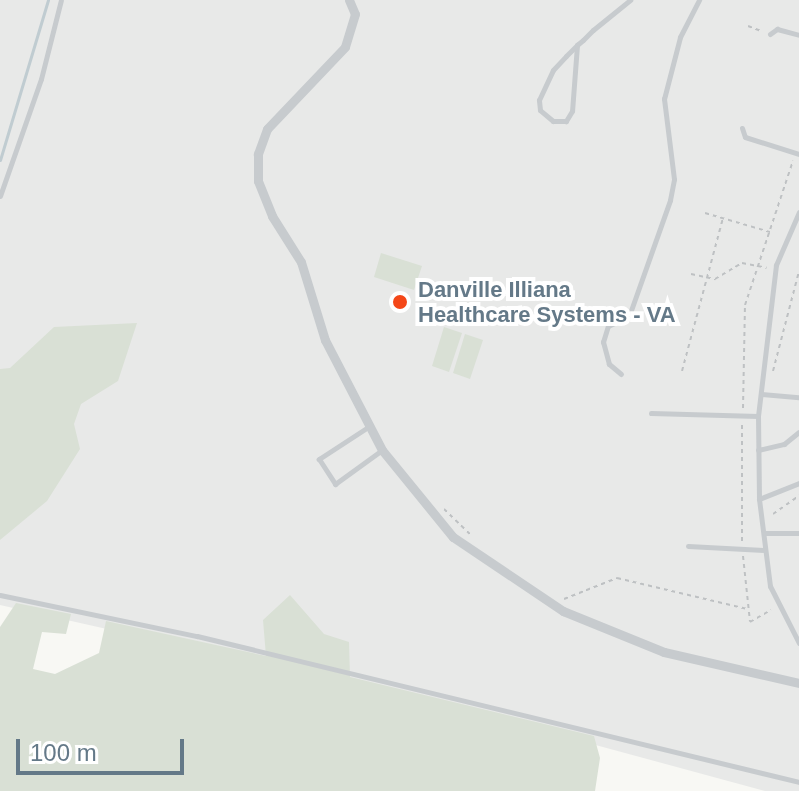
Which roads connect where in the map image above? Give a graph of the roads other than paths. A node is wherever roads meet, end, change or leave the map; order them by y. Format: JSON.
{"nodes":[{"id":1,"x":61,"y":0,"type":"edge"},
{"id":2,"x":349,"y":0,"type":"edge"},
{"id":3,"x":630,"y":0,"type":"edge"},
{"id":4,"x":699,"y":0,"type":"edge"},
{"id":5,"x":770,"y":34,"type":"road end"},
{"id":6,"x":799,"y":35,"type":"edge"},
{"id":7,"x":577,"y":45,"type":"junction"},
{"id":8,"x":742,"y":128,"type":"dead end"},
{"id":9,"x":799,"y":154,"type":"edge"},
{"id":10,"x":0,"y":196,"type":"edge"},
{"id":11,"x":799,"y":212,"type":"edge"},
{"id":12,"x":621,"y":374,"type":"dead end"},
{"id":13,"x":761,"y":394,"type":"junction"},
{"id":14,"x":799,"y":397,"type":"edge"},
{"id":15,"x":651,"y":413,"type":"dead end"},
{"id":16,"x":758,"y":416,"type":"junction"},
{"id":17,"x":368,"y":427,"type":"junction"},
{"id":18,"x":799,"y":432,"type":"edge"},
{"id":19,"x":382,"y":450,"type":"junction"},
{"id":20,"x":758,"y":450,"type":"junction"},
{"id":21,"x":799,"y":483,"type":"edge"},
{"id":22,"x":759,"y":499,"type":"junction"},
{"id":23,"x":764,"y":533,"type":"junction"},
{"id":24,"x":799,"y":533,"type":"edge"},
{"id":25,"x":688,"y":546,"type":"dead end"},
{"id":26,"x":764,"y":550,"type":"junction"},
{"id":27,"x":0,"y":595,"type":"edge"},
{"id":28,"x":799,"y":643,"type":"edge"},
{"id":29,"x":799,"y":683,"type":"edge"},
{"id":30,"x":799,"y":782,"type":"edge"}],
"edges":[{"from":1,"to":10,"type":"lane"},
{"from":2,"to":17,"type":"street"},
{"from":3,"to":7,"type":"lane"},
{"from":4,"to":12,"type":"lane"},
{"from":5,"to":6,"type":"lane"},
{"from":7,"to":7,"type":"lane"},
{"from":8,"to":9,"type":"lane"},
{"from":11,"to":13,"type":"lane"},
{"from":13,"to":14,"type":"lane"},
{"from":13,"to":16,"type":"lane"},
{"from":15,"to":16,"type":"lane"},
{"from":16,"to":20,"type":"lane"},
{"from":17,"to":19,"type":"street"},
{"from":17,"to":19,"type":"lane"},
{"from":18,"to":20,"type":"lane"},
{"from":19,"to":29,"type":"street"},
{"from":20,"to":22,"type":"lane"},
{"from":21,"to":22,"type":"lane"},
{"from":22,"to":23,"type":"lane"},
{"from":23,"to":24,"type":"lane"},
{"from":23,"to":26,"type":"lane"},
{"from":25,"to":26,"type":"lane"},
{"from":26,"to":28,"type":"lane"},
{"from":27,"to":30,"type":"lane"}]}
